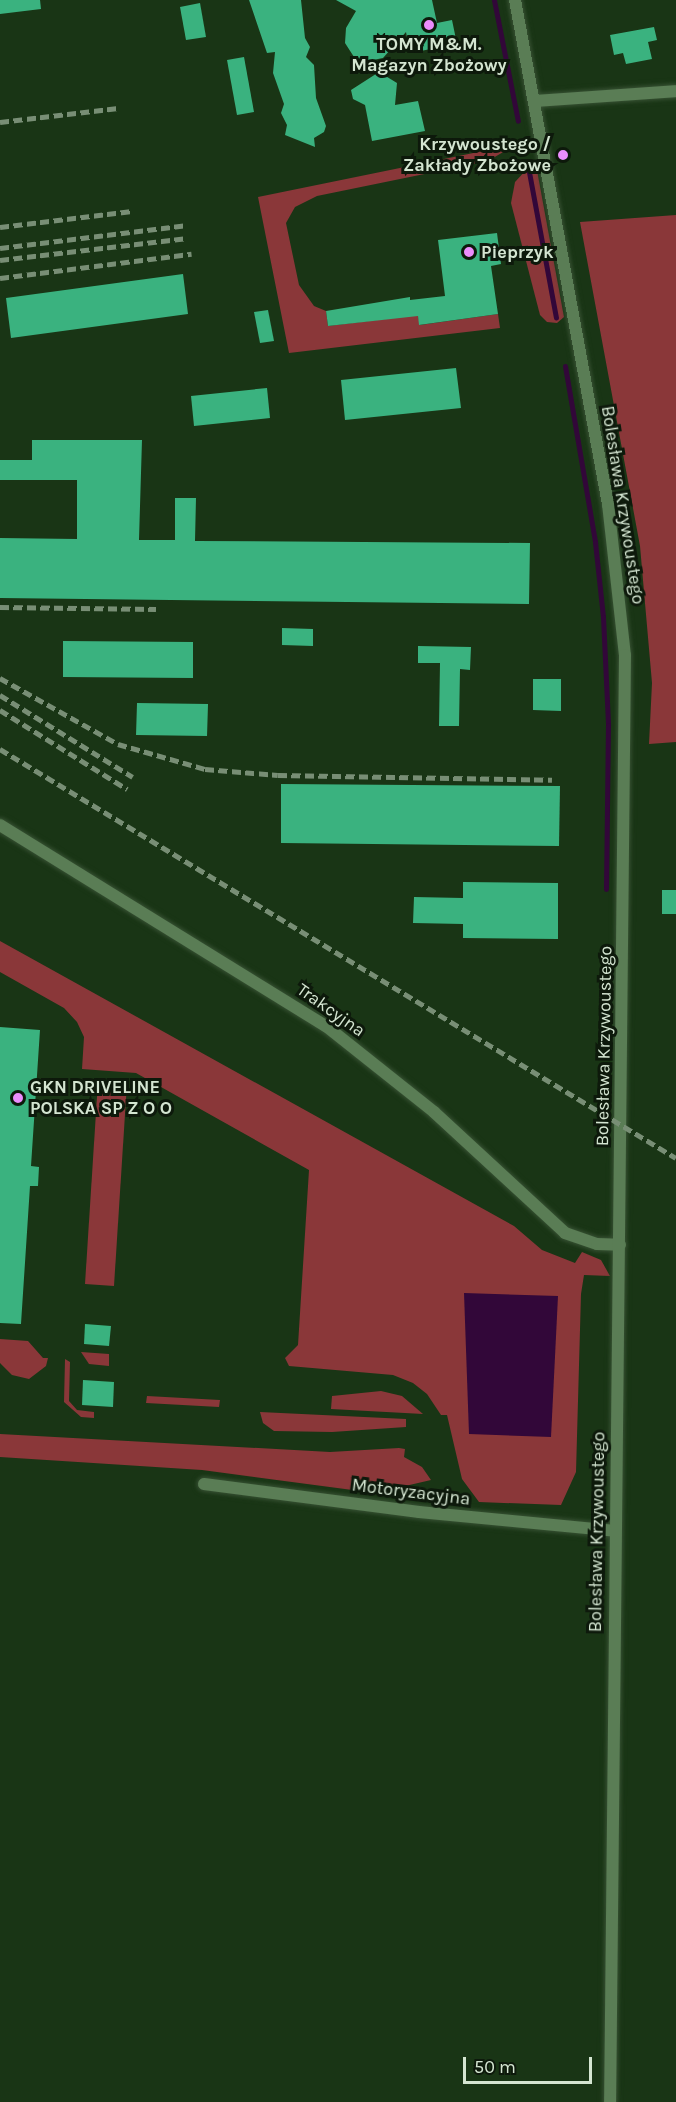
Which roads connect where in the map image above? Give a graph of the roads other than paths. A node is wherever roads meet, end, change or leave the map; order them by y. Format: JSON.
{"nodes":[{"id":1,"x":515,"y":0,"type":"edge"},
{"id":2,"x":676,"y":91,"type":"edge"},
{"id":3,"x":534,"y":101,"type":"junction"},
{"id":4,"x":0,"y":825,"type":"edge"},
{"id":5,"x":620,"y":1245,"type":"junction"},
{"id":6,"x":204,"y":1484,"type":"dead end"},
{"id":7,"x":615,"y":1531,"type":"junction"},
{"id":8,"x":610,"y":2102,"type":"edge"}],
"edges":[{"from":1,"to":3,"type":"street","name":"Bolesława Krzywoustego"},
{"from":2,"to":3,"type":"street"},
{"from":3,"to":5,"type":"street","name":"Bolesława Krzywoustego"},
{"from":4,"to":5,"type":"street","name":"Trakcyjna"},
{"from":5,"to":7,"type":"street","name":"Bolesława Krzywoustego"},
{"from":6,"to":7,"type":"street","name":"Motoryzacyjna"},
{"from":7,"to":8,"type":"street","name":"Bolesława Krzywoustego"}]}
